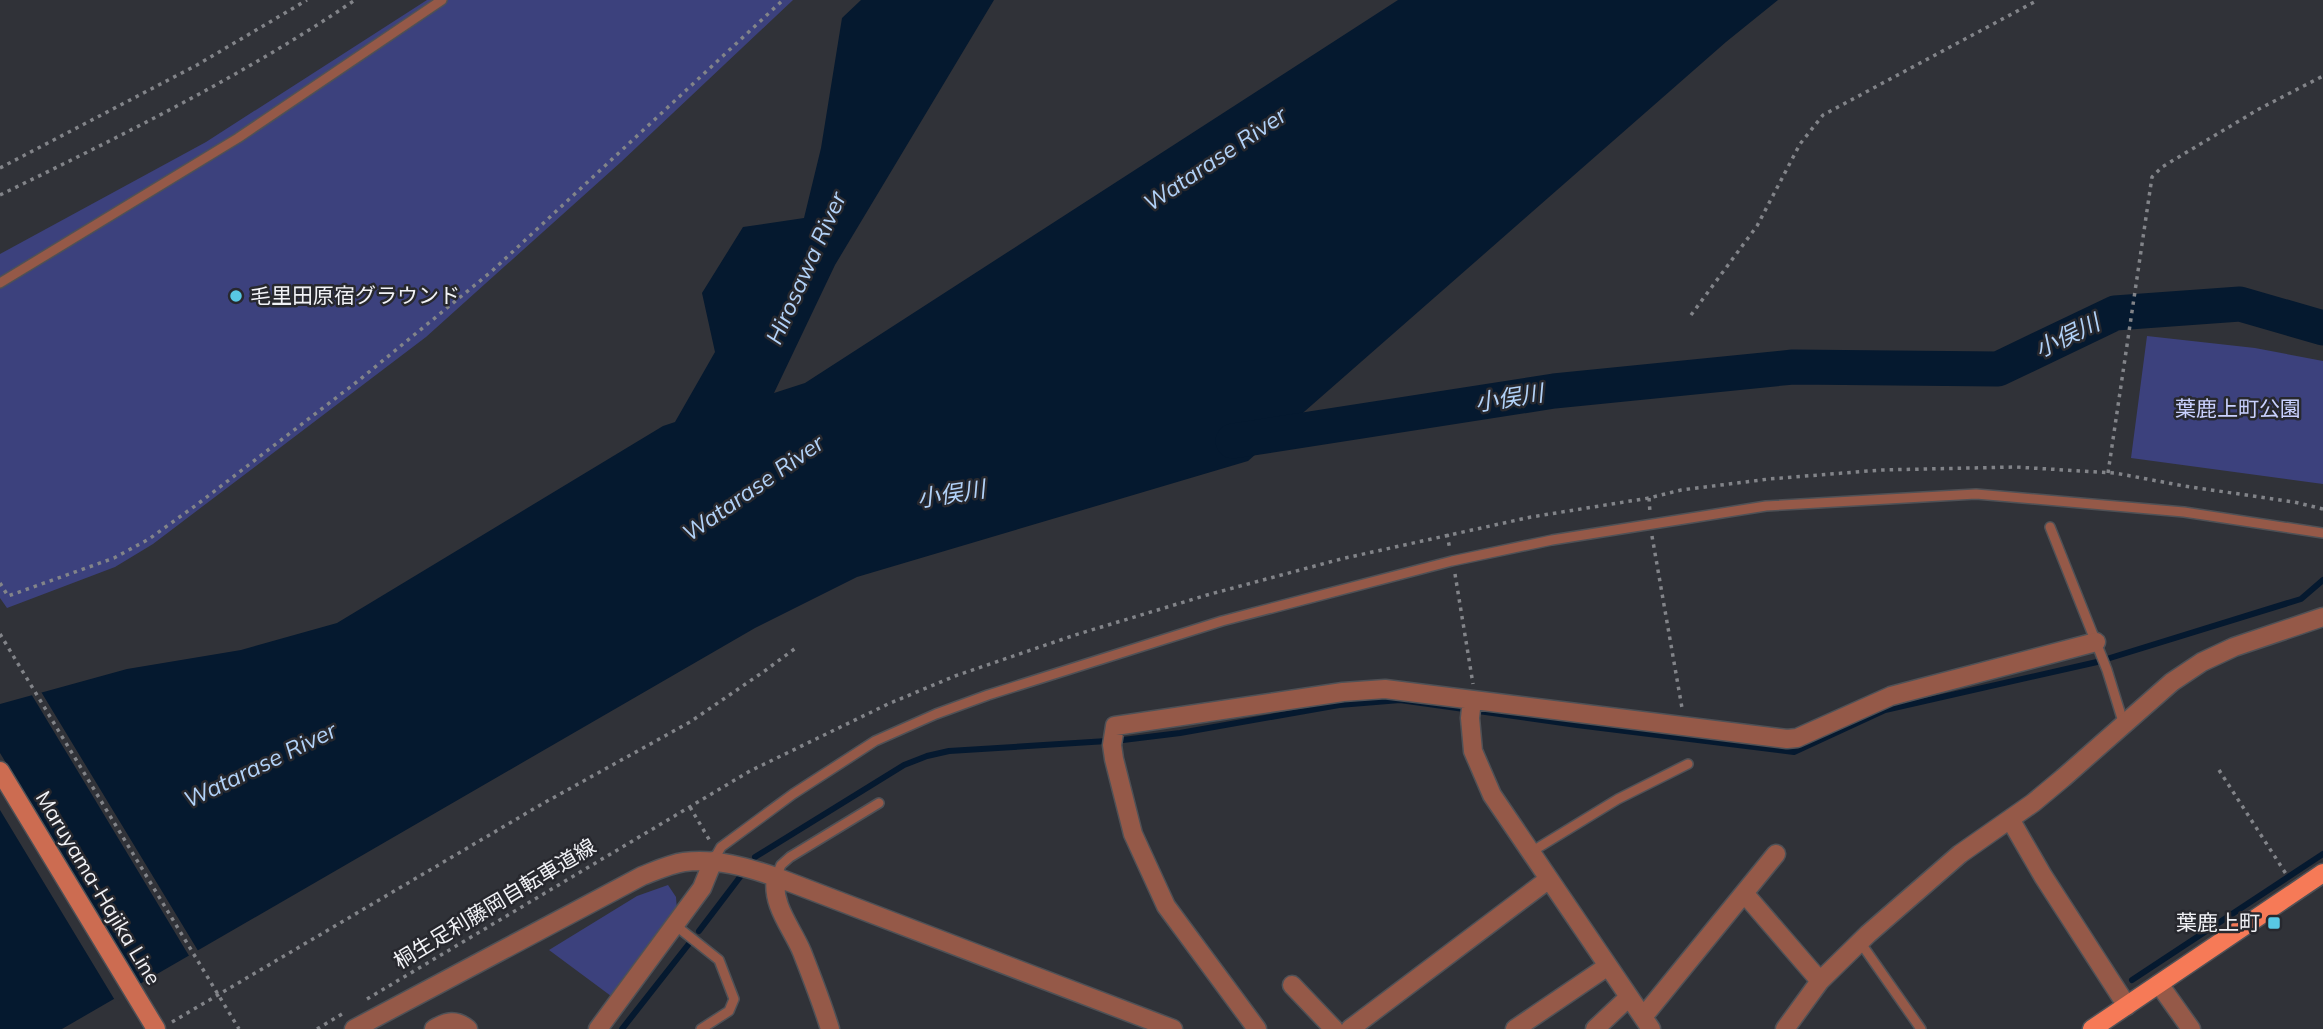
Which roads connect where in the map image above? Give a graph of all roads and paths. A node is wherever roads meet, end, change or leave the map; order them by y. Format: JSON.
{"nodes":[{"id":1,"x":307,"y":0,"type":"edge"},
{"id":2,"x":355,"y":0,"type":"edge"},
{"id":3,"x":442,"y":0,"type":"edge"},
{"id":4,"x":783,"y":0,"type":"edge"},
{"id":5,"x":2038,"y":0,"type":"edge"},
{"id":6,"x":2323,"y":76,"type":"edge"},
{"id":7,"x":0,"y":168,"type":"edge"},
{"id":8,"x":0,"y":195,"type":"edge"},
{"id":9,"x":0,"y":283,"type":"edge"},
{"id":10,"x":1691,"y":315,"type":"dead end"},
{"id":11,"x":2323,"y":509,"type":"edge"},
{"id":12,"x":2050,"y":527,"type":"dead end"},
{"id":13,"x":2323,"y":533,"type":"edge"},
{"id":14,"x":1447,"y":534,"type":"dead end"},
{"id":15,"x":1652,"y":534,"type":"dead end"},
{"id":16,"x":1451,"y":555,"type":"dead end"},
{"id":17,"x":1454,"y":568,"type":"dead end"},
{"id":18,"x":0,"y":583,"type":"edge"},
{"id":19,"x":2323,"y":617,"type":"edge"},
{"id":20,"x":0,"y":634,"type":"edge"},
{"id":21,"x":796,"y":646,"type":"dead end"},
{"id":22,"x":2098,"y":647,"type":"junction"},
{"id":23,"x":1471,"y":708,"type":"junction"},
{"id":24,"x":1684,"y":716,"type":"dead end"},
{"id":25,"x":2124,"y":725,"type":"junction"},
{"id":26,"x":1688,"y":764,"type":"dead end"},
{"id":27,"x":2219,"y":770,"type":"dead end"},
{"id":28,"x":0,"y":771,"type":"edge"},
{"id":29,"x":879,"y":803,"type":"dead end"},
{"id":30,"x":2010,"y":819,"type":"junction"},
{"id":31,"x":711,"y":842,"type":"dead end"},
{"id":32,"x":1531,"y":852,"type":"junction"},
{"id":33,"x":1776,"y":854,"type":"dead end"},
{"id":34,"x":713,"y":861,"type":"junction"},
{"id":35,"x":2323,"y":873,"type":"edge"},
{"id":36,"x":776,"y":877,"type":"junction"},
{"id":37,"x":1549,"y":879,"type":"junction"},
{"id":38,"x":2297,"y":891,"type":"junction"},
{"id":39,"x":1744,"y":893,"type":"junction"},
{"id":40,"x":675,"y":925,"type":"junction"},
{"id":41,"x":1860,"y":942,"type":"junction"},
{"id":42,"x":1608,"y":967,"type":"junction"},
{"id":43,"x":1819,"y":981,"type":"junction"},
{"id":44,"x":2159,"y":984,"type":"junction"},
{"id":45,"x":1292,"y":985,"type":"dead end"},
{"id":46,"x":1629,"y":997,"type":"junction"},
{"id":47,"x":363,"y":1001,"type":"dead end"},
{"id":48,"x":2127,"y":1006,"type":"junction"},
{"id":49,"x":352,"y":1008,"type":"dead end"},
{"id":50,"x":1647,"y":1023,"type":"edge"},
{"id":51,"x":164,"y":1026,"type":"edge"},
{"id":52,"x":239,"y":1029,"type":"edge"},
{"id":53,"x":317,"y":1029,"type":"edge"},
{"id":54,"x":354,"y":1029,"type":"edge"},
{"id":55,"x":435,"y":1029,"type":"edge"},
{"id":56,"x":468,"y":1029,"type":"edge"},
{"id":57,"x":598,"y":1029,"type":"edge"},
{"id":58,"x":701,"y":1029,"type":"edge"},
{"id":59,"x":830,"y":1029,"type":"edge"},
{"id":60,"x":1171,"y":1029,"type":"edge"},
{"id":61,"x":1257,"y":1029,"type":"edge"},
{"id":62,"x":1334,"y":1029,"type":"edge"},
{"id":63,"x":1350,"y":1029,"type":"edge"},
{"id":64,"x":1515,"y":1029,"type":"edge"},
{"id":65,"x":1595,"y":1029,"type":"edge"},
{"id":66,"x":1785,"y":1029,"type":"edge"},
{"id":67,"x":1921,"y":1029,"type":"edge"},
{"id":68,"x":2092,"y":1029,"type":"edge"},
{"id":69,"x":2191,"y":1029,"type":"edge"}],
"edges":[{"from":1,"to":7,"type":"path"},
{"from":2,"to":8,"type":"path"},
{"from":3,"to":9,"type":"lane"},
{"from":4,"to":18,"type":"path"},
{"from":5,"to":10,"type":"path"},
{"from":6,"to":11,"type":"path"},
{"from":12,"to":22,"type":"lane"},
{"from":13,"to":34,"type":"lane"},
{"from":14,"to":16,"type":"path"},
{"from":15,"to":24,"type":"path"},
{"from":17,"to":23,"type":"path"},
{"from":19,"to":25,"type":"street"},
{"from":20,"to":52,"type":"path","bridge":true},
{"from":21,"to":51,"type":"path"},
{"from":22,"to":23,"type":"street"},
{"from":22,"to":25,"type":"lane"},
{"from":23,"to":32,"type":"street"},
{"from":23,"to":61,"type":"street"},
{"from":25,"to":30,"type":"street"},
{"from":26,"to":32,"type":"lane"},
{"from":27,"to":38,"type":"path"},
{"from":28,"to":51,"type":"main road","name":"Maruyama-Hajika Line"},
{"from":29,"to":36,"type":"lane"},
{"from":30,"to":41,"type":"street"},
{"from":30,"to":48,"type":"street"},
{"from":31,"to":47,"type":"path","name":"桐生足利藤岡自転車道線"},
{"from":32,"to":37,"type":"street"},
{"from":33,"to":39,"type":"street"},
{"from":34,"to":36,"type":"street"},
{"from":34,"to":40,"type":"street"},
{"from":34,"to":54,"type":"street"},
{"from":35,"to":38,"type":"main road"},
{"from":36,"to":59,"type":"street"},
{"from":36,"to":60,"type":"street"},
{"from":37,"to":42,"type":"street"},
{"from":37,"to":63,"type":"street"},
{"from":38,"to":44,"type":"main road"},
{"from":39,"to":43,"type":"street"},
{"from":39,"to":50,"type":"street"},
{"from":40,"to":57,"type":"street"},
{"from":40,"to":58,"type":"lane"},
{"from":41,"to":43,"type":"street"},
{"from":41,"to":67,"type":"lane"},
{"from":42,"to":46,"type":"street"},
{"from":42,"to":64,"type":"street"},
{"from":43,"to":66,"type":"street"},
{"from":44,"to":48,"type":"main road"},
{"from":44,"to":69,"type":"street"},
{"from":45,"to":62,"type":"street"},
{"from":46,"to":50,"type":"street"},
{"from":46,"to":65,"type":"street"},
{"from":48,"to":68,"type":"main road"},
{"from":49,"to":53,"type":"path"},
{"from":55,"to":56,"type":"street"}]}
